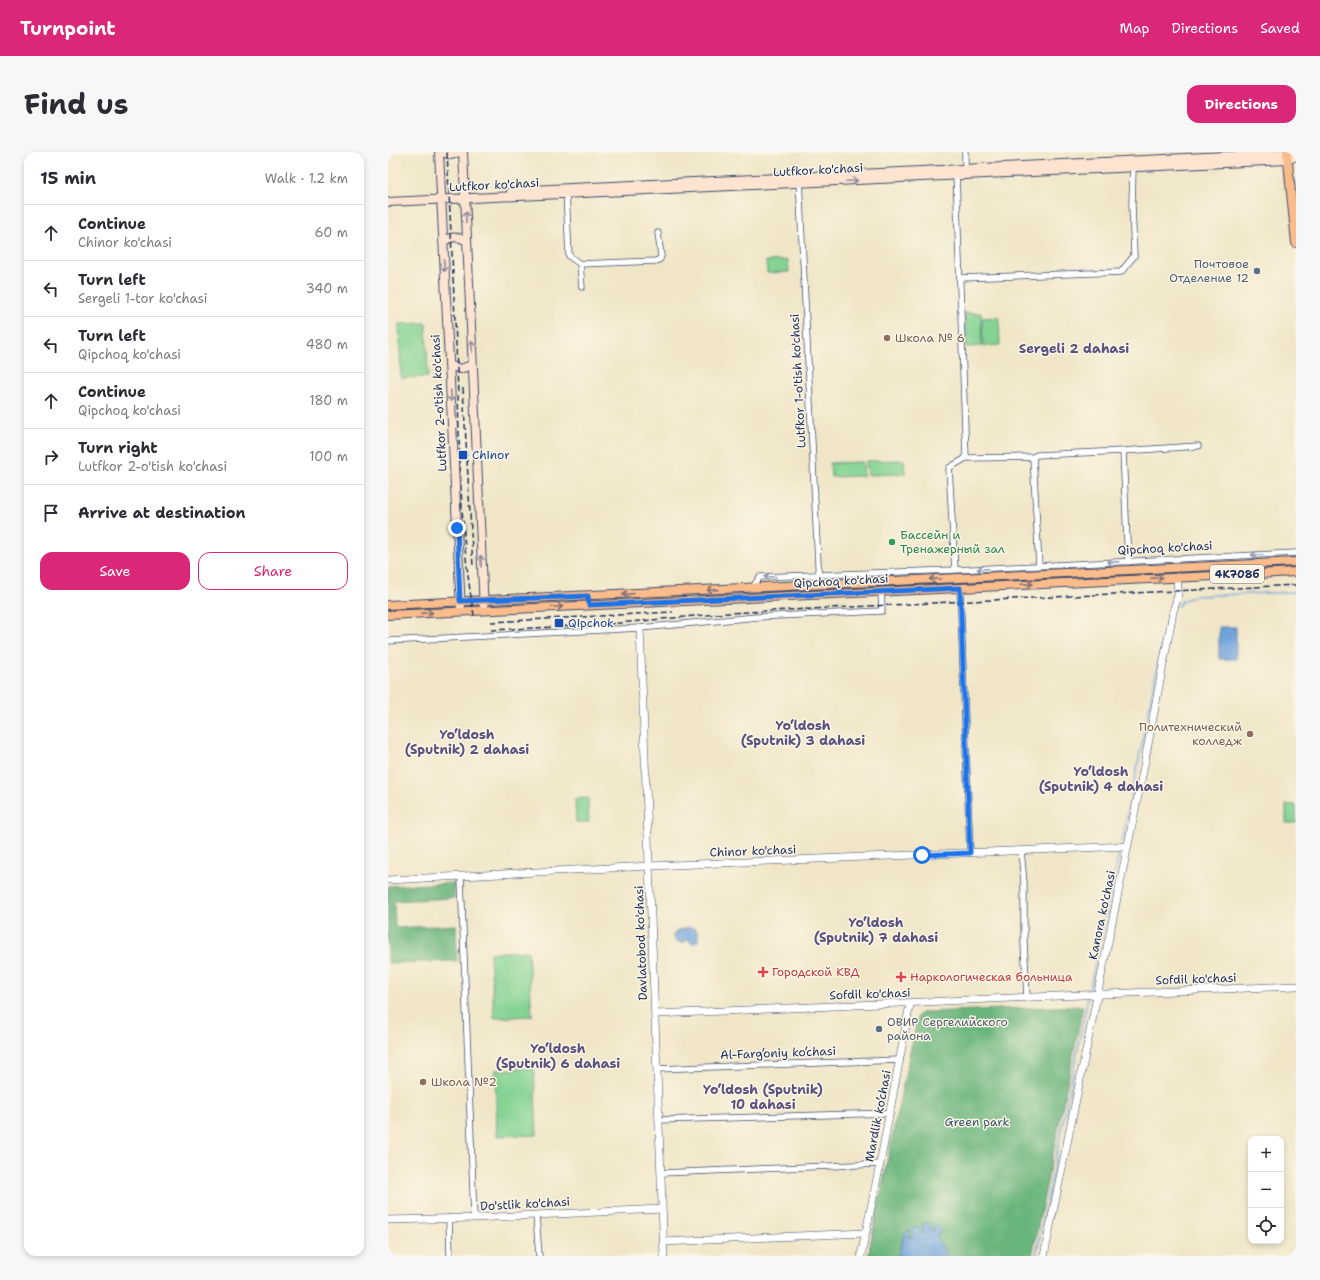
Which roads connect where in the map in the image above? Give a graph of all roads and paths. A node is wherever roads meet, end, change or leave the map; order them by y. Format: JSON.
{"nodes":[{"id":1,"x":440,"y":152,"type":"edge"},
{"id":2,"x":459,"y":152,"type":"edge"},
{"id":3,"x":463,"y":152,"type":"edge"},
{"id":4,"x":965,"y":152,"type":"edge"},
{"id":5,"x":1287,"y":155,"type":"edge"},
{"id":6,"x":1296,"y":156,"type":"edge"},
{"id":7,"x":1133,"y":167,"type":"junction"},
{"id":8,"x":956,"y":172,"type":"junction"},
{"id":9,"x":965,"y":172,"type":"junction"},
{"id":10,"x":799,"y":180,"type":"junction"},
{"id":11,"x":566,"y":191,"type":"junction"},
{"id":12,"x":465,"y":195,"type":"junction"},
{"id":13,"x":388,"y":196,"type":"edge"},
{"id":14,"x":441,"y":197,"type":"junction"},
{"id":15,"x":388,"y":202,"type":"edge"},
{"id":16,"x":1294,"y":213,"type":"edge"},
{"id":17,"x":658,"y":233,"type":"dead end"},
{"id":18,"x":467,"y":241,"type":"junction"},
{"id":19,"x":443,"y":242,"type":"junction"},
{"id":20,"x":1296,"y":243,"type":"edge"},
{"id":21,"x":580,"y":264,"type":"junction"},
{"id":22,"x":960,"y":278,"type":"junction"},
{"id":23,"x":582,"y":286,"type":"dead end"},
{"id":24,"x":449,"y":365,"type":"junction"},
{"id":25,"x":472,"y":365,"type":"junction"},
{"id":26,"x":1198,"y":446,"type":"dead end"},
{"id":27,"x":1122,"y":451,"type":"junction"},
{"id":28,"x":1032,"y":457,"type":"junction"},
{"id":29,"x":966,"y":458,"type":"junction"},
{"id":30,"x":1296,"y":554,"type":"edge"},
{"id":31,"x":1128,"y":562,"type":"junction"},
{"id":32,"x":1296,"y":562,"type":"edge"},
{"id":33,"x":1039,"y":566,"type":"junction"},
{"id":34,"x":1199,"y":566,"type":"junction"},
{"id":35,"x":955,"y":570,"type":"junction"},
{"id":36,"x":1296,"y":572,"type":"edge"},
{"id":37,"x":818,"y":575,"type":"junction"},
{"id":38,"x":1200,"y":576,"type":"junction"},
{"id":39,"x":1177,"y":577,"type":"junction"},
{"id":40,"x":900,"y":580,"type":"junction"},
{"id":41,"x":819,"y":584,"type":"junction"},
{"id":42,"x":752,"y":588,"type":"junction"},
{"id":43,"x":960,"y":588,"type":"junction"},
{"id":44,"x":901,"y":590,"type":"junction"},
{"id":45,"x":881,"y":591,"type":"junction"},
{"id":46,"x":588,"y":596,"type":"junction"},
{"id":47,"x":753,"y":598,"type":"junction"},
{"id":48,"x":483,"y":600,"type":"junction"},
{"id":49,"x":460,"y":601,"type":"junction"},
{"id":50,"x":388,"y":605,"type":"edge"},
{"id":51,"x":589,"y":605,"type":"junction"},
{"id":52,"x":484,"y":610,"type":"junction"},
{"id":53,"x":461,"y":611,"type":"junction"},
{"id":54,"x":388,"y":615,"type":"edge"},
{"id":55,"x":640,"y":628,"type":"junction"},
{"id":56,"x":388,"y":641,"type":"edge"},
{"id":57,"x":1123,"y":846,"type":"junction"},
{"id":58,"x":1020,"y":851,"type":"junction"},
{"id":59,"x":970,"y":853,"type":"junction"},
{"id":60,"x":649,"y":866,"type":"junction"},
{"id":61,"x":461,"y":877,"type":"junction"},
{"id":62,"x":388,"y":880,"type":"edge"},
{"id":63,"x":1296,"y":986,"type":"edge"},
{"id":64,"x":1092,"y":994,"type":"junction"},
{"id":65,"x":1028,"y":997,"type":"junction"},
{"id":66,"x":910,"y":1004,"type":"junction"},
{"id":67,"x":655,"y":1014,"type":"junction"},
{"id":68,"x":900,"y":1060,"type":"junction"},
{"id":69,"x":657,"y":1069,"type":"junction"},
{"id":70,"x":890,"y":1113,"type":"junction"},
{"id":71,"x":659,"y":1120,"type":"junction"},
{"id":72,"x":880,"y":1164,"type":"junction"},
{"id":73,"x":661,"y":1173,"type":"junction"},
{"id":74,"x":662,"y":1209,"type":"junction"},
{"id":75,"x":536,"y":1215,"type":"junction"},
{"id":76,"x":449,"y":1218,"type":"junction"},
{"id":77,"x":474,"y":1218,"type":"junction"},
{"id":78,"x":388,"y":1220,"type":"edge"},
{"id":79,"x":866,"y":1233,"type":"junction"},
{"id":80,"x":663,"y":1242,"type":"junction"},
{"id":81,"x":450,"y":1256,"type":"edge"},
{"id":82,"x":539,"y":1256,"type":"edge"},
{"id":83,"x":664,"y":1256,"type":"edge"},
{"id":84,"x":861,"y":1256,"type":"edge"},
{"id":85,"x":1044,"y":1256,"type":"edge"}],
"edges":[{"from":1,"to":2,"type":"main road"},
{"from":1,"to":14,"type":"main road","name":"Lutfkor 2-o'tish ko'chasi"},
{"from":3,"to":12,"type":"main road"},
{"from":4,"to":9,"type":"street"},
{"from":5,"to":6,"type":"main road","name":"Lutfkor ko'chasi"},
{"from":5,"to":7,"type":"main road","name":"Lutfkor ko'chasi"},
{"from":5,"to":9,"type":"main road","name":"Lutfkor ko'chasi"},
{"from":5,"to":16,"type":"main road"},
{"from":7,"to":9,"type":"main road","name":"Lutfkor ko'chasi"},
{"from":7,"to":22,"type":"street"},
{"from":8,"to":9,"type":"main road","name":"Lutfkor ko'chasi"},
{"from":8,"to":10,"type":"main road","name":"Lutfkor ko'chasi"},
{"from":8,"to":22,"type":"street"},
{"from":10,"to":11,"type":"main road","name":"Lutfkor ko'chasi"},
{"from":10,"to":37,"type":"street","name":"Lutfkor 1-o'tish ko'chasi"},
{"from":11,"to":12,"type":"main road","name":"Lutfkor ko'chasi"},
{"from":11,"to":21,"type":"street"},
{"from":12,"to":14,"type":"main road","name":"Lutfkor ko'chasi"},
{"from":18,"to":12,"type":"main road","one_way":true},
{"from":13,"to":14,"type":"main road","name":"Lutfkor ko'chasi"},
{"from":14,"to":15,"type":"main road","name":"Lutfkor ko'chasi"},
{"from":14,"to":19,"type":"main road","name":"Lutfkor 2-o'tish ko'chasi"},
{"from":16,"to":20,"type":"main road"},
{"from":17,"to":21,"type":"street"},
{"from":18,"to":19,"type":"main road"},
{"from":25,"to":18,"type":"main road","one_way":true},
{"from":19,"to":24,"type":"main road","name":"Lutfkor 2-o'tish ko'chasi","one_way":true},
{"from":21,"to":23,"type":"street"},
{"from":22,"to":29,"type":"street"},
{"from":24,"to":25,"type":"main road"},
{"from":24,"to":49,"type":"main road","name":"Lutfkor 2-o'tish ko'chasi","one_way":true},
{"from":48,"to":25,"type":"main road","one_way":true},
{"from":26,"to":27,"type":"street"},
{"from":27,"to":28,"type":"street"},
{"from":27,"to":31,"type":"street"},
{"from":28,"to":29,"type":"street"},
{"from":28,"to":33,"type":"street"},
{"from":29,"to":35,"type":"street"},
{"from":30,"to":31,"type":"street","name":"Qipchoq ko'chasi","one_way":true},
{"from":31,"to":33,"type":"street","name":"Qipchoq ko'chasi","one_way":true},
{"from":32,"to":34,"type":"main road","name":"Qipchoq ko'chasi"},
{"from":33,"to":35,"type":"street","name":"Qipchoq ko'chasi","one_way":true},
{"from":34,"to":38,"type":"main road"},
{"from":34,"to":40,"type":"main road","name":"Qipchoq ko'chasi","one_way":true},
{"from":35,"to":37,"type":"street","name":"Qipchoq ko'chasi"},
{"from":36,"to":38,"type":"main road","name":"Qipchoq ko'chasi","number":"4К708б"},
{"from":37,"to":41,"type":"street","name":"Lutfkor 1-o'tish ko'chasi"},
{"from":37,"to":42,"type":"street","name":"Qipchoq ko'chasi","one_way":true},
{"from":38,"to":39,"type":"main road","name":"Qipchoq ko'chasi","number":"4К708б"},
{"from":43,"to":39,"type":"main road","name":"Qipchoq ko'chasi","one_way":true},
{"from":39,"to":57,"type":"street","name":"Kanora ko'chasi"},
{"from":40,"to":41,"type":"main road","name":"Qipchoq ko'chasi"},
{"from":40,"to":44,"type":"main road"},
{"from":41,"to":42,"type":"main road","name":"Qipchoq ko'chasi"},
{"from":42,"to":46,"type":"main road","name":"Qipchoq ko'chasi","one_way":true},
{"from":42,"to":47,"type":"main road"},
{"from":43,"to":44,"type":"main road","name":"Qipchoq ko'chasi"},
{"from":43,"to":59,"type":"street"},
{"from":44,"to":45,"type":"main road","name":"Qipchoq ko'chasi"},
{"from":45,"to":47,"type":"main road","name":"Qipchoq ko'chasi"},
{"from":45,"to":55,"type":"street"},
{"from":46,"to":48,"type":"main road","name":"Qipchoq ko'chasi"},
{"from":46,"to":51,"type":"main road"},
{"from":47,"to":51,"type":"main road","name":"Qipchoq ko'chasi"},
{"from":48,"to":49,"type":"main road","name":"Qipchoq ko'chasi"},
{"from":48,"to":52,"type":"main road"},
{"from":49,"to":50,"type":"main road","name":"Qipchoq ko'chasi"},
{"from":49,"to":53,"type":"main road","name":"Lutfkor 2-o'tish ko'chasi"},
{"from":52,"to":51,"type":"main road","name":"Qipchoq ko'chasi","one_way":true},
{"from":52,"to":53,"type":"main road","name":"Qipchoq ko'chasi"},
{"from":54,"to":53,"type":"main road","name":"Qipchoq ko'chasi","one_way":true},
{"from":55,"to":56,"type":"street"},
{"from":55,"to":60,"type":"street","name":"Davlatobod ko'chasi"},
{"from":57,"to":58,"type":"street","name":"Chinor ko'chasi"},
{"from":57,"to":64,"type":"street","name":"Kanora ko'chasi"},
{"from":58,"to":59,"type":"street","name":"Chinor ko'chasi"},
{"from":58,"to":65,"type":"street"},
{"from":59,"to":60,"type":"street","name":"Chinor ko'chasi"},
{"from":60,"to":61,"type":"street","name":"Chinor ko'chasi"},
{"from":60,"to":67,"type":"street","name":"Davlatobod ko'chasi"},
{"from":61,"to":62,"type":"street","name":"Chinor ko'chasi"},
{"from":61,"to":77,"type":"street"},
{"from":63,"to":64,"type":"street","name":"Sofdil ko'chasi"},
{"from":64,"to":65,"type":"street","name":"Sofdil ko'chasi"},
{"from":64,"to":85,"type":"street","name":"Kanora ko'chasi"},
{"from":65,"to":66,"type":"street","name":"Sofdil ko'chasi"},
{"from":66,"to":67,"type":"street","name":"Sofdil ko'chasi"},
{"from":66,"to":68,"type":"street","name":"Mardlik ko‘chasi"},
{"from":67,"to":69,"type":"street","name":"Davlatobod ko'chasi"},
{"from":68,"to":69,"type":"street","name":"Al-Farg‘oniy ko‘chasi"},
{"from":68,"to":70,"type":"street","name":"Mardlik ko‘chasi"},
{"from":69,"to":71,"type":"street","name":"Davlatobod ko'chasi"},
{"from":70,"to":71,"type":"street"},
{"from":70,"to":72,"type":"street","name":"Mardlik ko‘chasi"},
{"from":71,"to":73,"type":"street","name":"Davlatobod ko'chasi"},
{"from":72,"to":73,"type":"street"},
{"from":72,"to":79,"type":"street","name":"Mardlik ko‘chasi"},
{"from":73,"to":74,"type":"street","name":"Davlatobod ko'chasi"},
{"from":74,"to":75,"type":"street","name":"Do'stlik ko'chasi"},
{"from":74,"to":80,"type":"street","name":"Davlatobod ko'chasi"},
{"from":75,"to":77,"type":"street","name":"Do'stlik ko'chasi"},
{"from":75,"to":82,"type":"street"},
{"from":76,"to":77,"type":"street","name":"Do'stlik ko'chasi"},
{"from":76,"to":78,"type":"street","name":"Do'stlik ko'chasi"},
{"from":76,"to":81,"type":"street"},
{"from":79,"to":80,"type":"street"},
{"from":79,"to":84,"type":"street","name":"Mardlik ko‘chasi"},
{"from":80,"to":83,"type":"street","name":"Davlatobod ko'chasi"}]}
